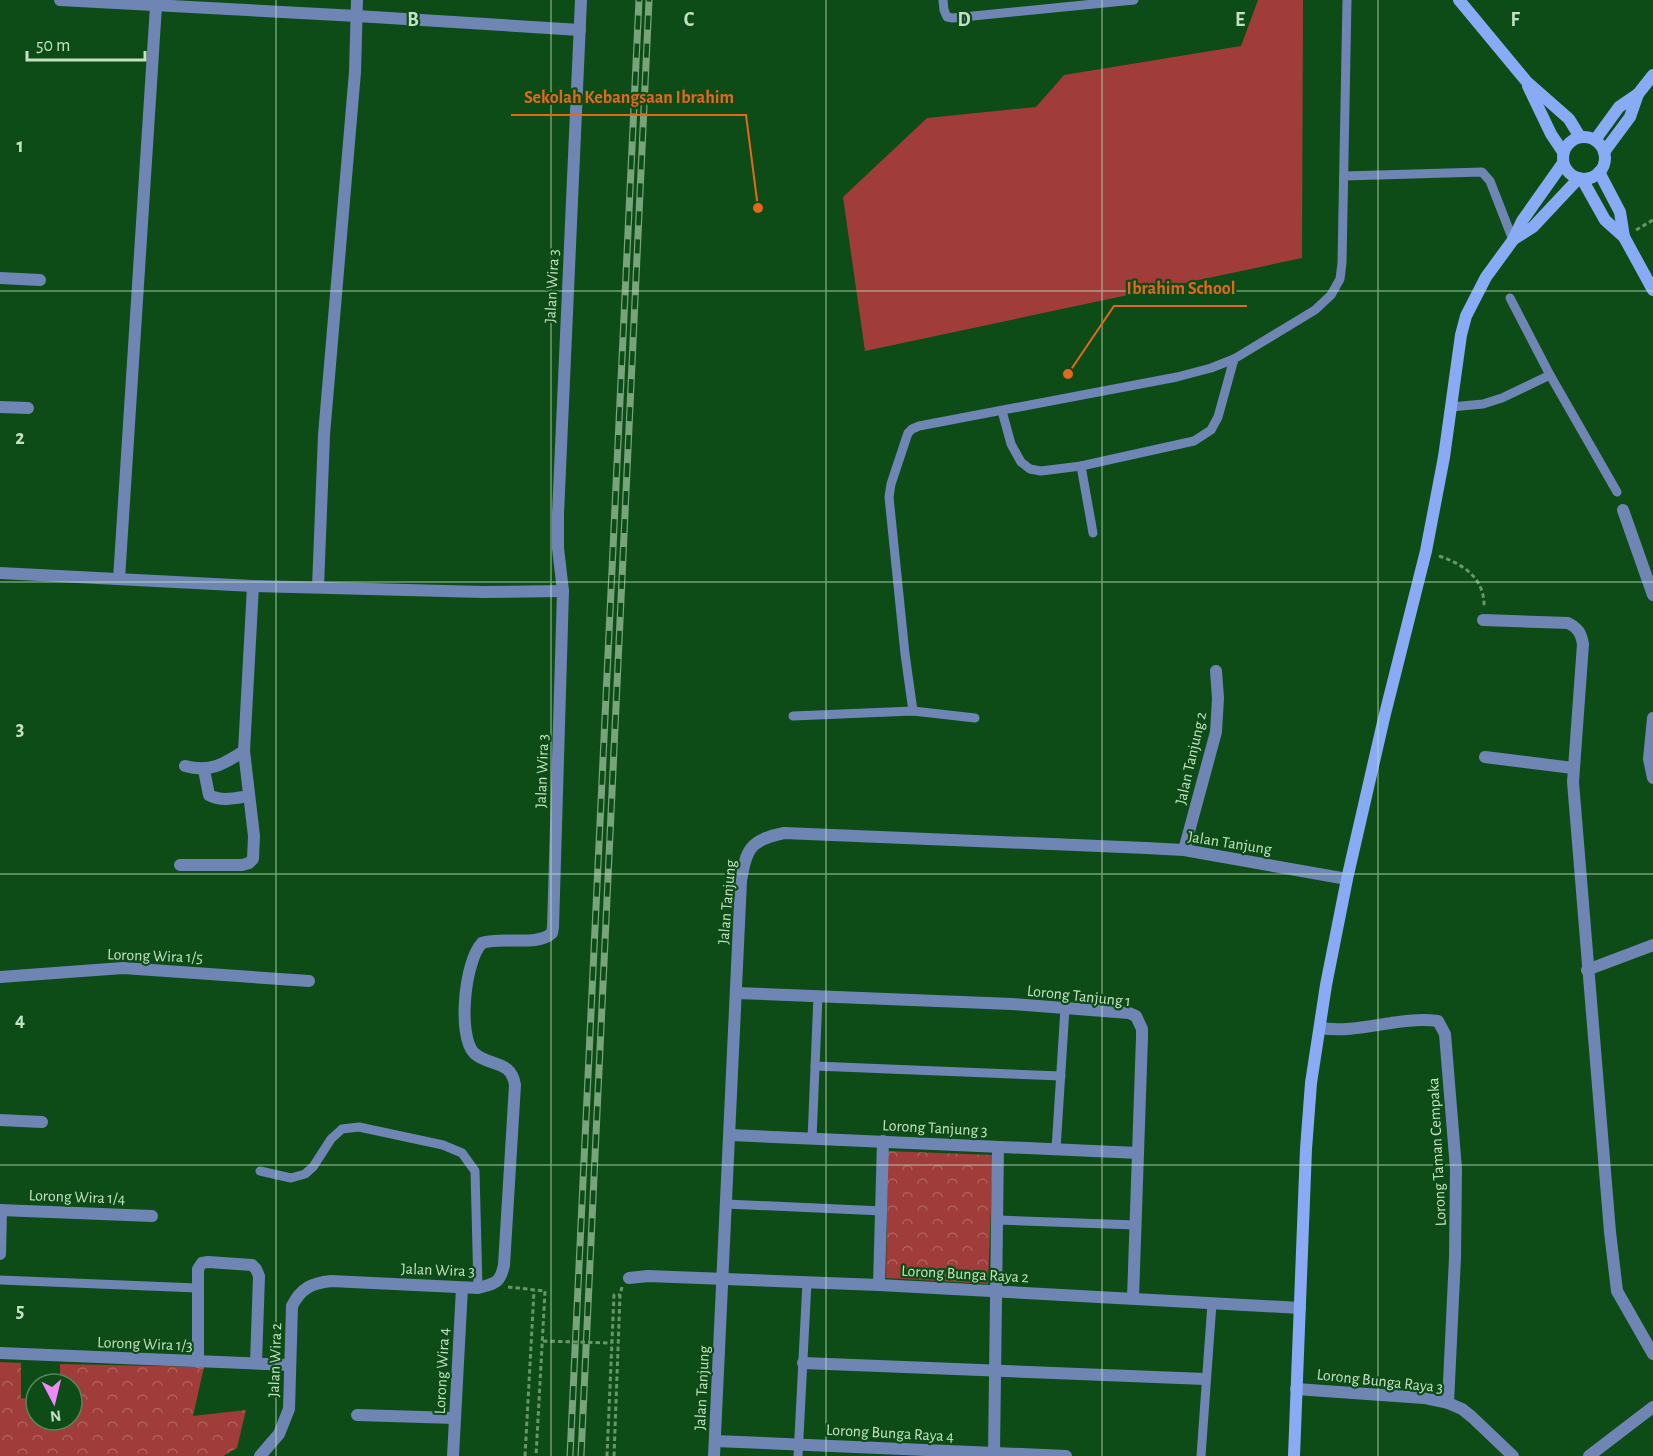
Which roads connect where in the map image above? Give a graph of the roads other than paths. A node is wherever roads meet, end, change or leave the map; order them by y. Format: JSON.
{"nodes":[{"id":1,"x":60,"y":0,"type":"edge"},
{"id":2,"x":357,"y":0,"type":"edge"},
{"id":3,"x":581,"y":0,"type":"edge"},
{"id":4,"x":943,"y":0,"type":"edge"},
{"id":5,"x":1134,"y":0,"type":"edge"},
{"id":6,"x":1347,"y":0,"type":"edge"},
{"id":7,"x":1459,"y":0,"type":"edge"},
{"id":8,"x":156,"y":6,"type":"junction"},
{"id":9,"x":357,"y":16,"type":"junction"},
{"id":10,"x":580,"y":30,"type":"junction"},
{"id":11,"x":1653,"y":75,"type":"edge"},
{"id":12,"x":1527,"y":82,"type":"junction"},
{"id":13,"x":1638,"y":94,"type":"junction"},
{"id":14,"x":1580,"y":137,"type":"junction"},
{"id":15,"x":1595,"y":140,"type":"junction"},
{"id":16,"x":1604,"y":152,"type":"junction"},
{"id":17,"x":1563,"y":158,"type":"junction"},
{"id":18,"x":1599,"y":172,"type":"junction"},
{"id":19,"x":1344,"y":176,"type":"junction"},
{"id":20,"x":1581,"y":179,"type":"junction"},
{"id":21,"x":1624,"y":237,"type":"junction"},
{"id":22,"x":1513,"y":240,"type":"junction"},
{"id":23,"x":0,"y":278,"type":"edge"},
{"id":24,"x":40,"y":280,"type":"dead end"},
{"id":25,"x":1653,"y":290,"type":"edge"},
{"id":26,"x":1510,"y":298,"type":"dead end"},
{"id":27,"x":1234,"y":359,"type":"junction"},
{"id":28,"x":1550,"y":375,"type":"junction"},
{"id":29,"x":0,"y":407,"type":"edge"},
{"id":30,"x":1451,"y":407,"type":"junction"},
{"id":31,"x":27,"y":408,"type":"dead end"},
{"id":32,"x":1002,"y":411,"type":"junction"},
{"id":33,"x":1081,"y":466,"type":"junction"},
{"id":34,"x":1617,"y":492,"type":"dead end"},
{"id":35,"x":1623,"y":510,"type":"dead end"},
{"id":36,"x":1093,"y":533,"type":"dead end"},
{"id":37,"x":0,"y":573,"type":"edge"},
{"id":38,"x":119,"y":579,"type":"junction"},
{"id":39,"x":253,"y":586,"type":"junction"},
{"id":40,"x":318,"y":587,"type":"junction"},
{"id":41,"x":563,"y":591,"type":"junction"},
{"id":42,"x":1653,"y":595,"type":"edge"},
{"id":43,"x":1483,"y":621,"type":"road end"},
{"id":44,"x":1216,"y":671,"type":"dead end"},
{"id":45,"x":913,"y":711,"type":"junction"},
{"id":46,"x":792,"y":716,"type":"dead end"},
{"id":47,"x":975,"y":718,"type":"dead end"},
{"id":48,"x":1653,"y":718,"type":"edge"},
{"id":49,"x":244,"y":751,"type":"junction"},
{"id":50,"x":1485,"y":757,"type":"dead end"},
{"id":51,"x":185,"y":766,"type":"dead end"},
{"id":52,"x":1572,"y":768,"type":"junction"},
{"id":53,"x":204,"y":770,"type":"junction"},
{"id":54,"x":1653,"y":778,"type":"edge"},
{"id":55,"x":249,"y":796,"type":"junction"},
{"id":56,"x":1184,"y":850,"type":"junction"},
{"id":57,"x":180,"y":865,"type":"dead end"},
{"id":58,"x":1347,"y":879,"type":"junction"},
{"id":59,"x":1653,"y":945,"type":"edge"},
{"id":60,"x":1587,"y":970,"type":"junction"},
{"id":61,"x":0,"y":976,"type":"edge"},
{"id":62,"x":309,"y":981,"type":"dead end"},
{"id":63,"x":736,"y":993,"type":"junction"},
{"id":64,"x":818,"y":996,"type":"junction"},
{"id":65,"x":1065,"y":1008,"type":"junction"},
{"id":66,"x":1320,"y":1028,"type":"junction"},
{"id":67,"x":815,"y":1066,"type":"junction"},
{"id":68,"x":1060,"y":1076,"type":"junction"},
{"id":69,"x":0,"y":1120,"type":"edge"},
{"id":70,"x":42,"y":1122,"type":"dead end"},
{"id":71,"x":730,"y":1135,"type":"junction"},
{"id":72,"x":812,"y":1139,"type":"junction"},
{"id":73,"x":883,"y":1141,"type":"junction"},
{"id":74,"x":998,"y":1147,"type":"junction"},
{"id":75,"x":1056,"y":1149,"type":"junction"},
{"id":76,"x":1138,"y":1153,"type":"junction"},
{"id":77,"x":260,"y":1171,"type":"dead end"},
{"id":78,"x":726,"y":1204,"type":"junction"},
{"id":79,"x":1,"y":1210,"type":"edge"},
{"id":80,"x":882,"y":1211,"type":"junction"},
{"id":81,"x":152,"y":1216,"type":"dead end"},
{"id":82,"x":998,"y":1220,"type":"junction"},
{"id":83,"x":1136,"y":1225,"type":"junction"},
{"id":84,"x":0,"y":1254,"type":"edge"},
{"id":85,"x":629,"y":1278,"type":"dead end"},
{"id":86,"x":723,"y":1278,"type":"junction"},
{"id":87,"x":0,"y":1280,"type":"edge"},
{"id":88,"x":331,"y":1281,"type":"joint"},
{"id":89,"x":807,"y":1282,"type":"junction"},
{"id":90,"x":879,"y":1285,"type":"junction"},
{"id":91,"x":197,"y":1288,"type":"junction"},
{"id":92,"x":462,"y":1288,"type":"junction"},
{"id":93,"x":478,"y":1288,"type":"junction"},
{"id":94,"x":996,"y":1292,"type":"junction"},
{"id":95,"x":1133,"y":1299,"type":"junction"},
{"id":96,"x":1212,"y":1303,"type":"junction"},
{"id":97,"x":1300,"y":1308,"type":"junction"},
{"id":98,"x":0,"y":1353,"type":"edge"},
{"id":99,"x":1653,"y":1354,"type":"edge"},
{"id":100,"x":198,"y":1362,"type":"junction"},
{"id":101,"x":256,"y":1363,"type":"junction"},
{"id":102,"x":803,"y":1363,"type":"junction"},
{"id":103,"x":290,"y":1365,"type":"junction"},
{"id":104,"x":995,"y":1371,"type":"junction"},
{"id":105,"x":1206,"y":1379,"type":"junction"},
{"id":106,"x":1296,"y":1389,"type":"junction"},
{"id":107,"x":1448,"y":1403,"type":"junction"},
{"id":108,"x":1653,"y":1407,"type":"edge"},
{"id":109,"x":357,"y":1415,"type":"dead end"},
{"id":110,"x":455,"y":1418,"type":"junction"},
{"id":111,"x":715,"y":1441,"type":"junction"},
{"id":112,"x":799,"y":1450,"type":"edge"},
{"id":113,"x":878,"y":1452,"type":"edge"},
{"id":114,"x":994,"y":1453,"type":"junction"},
{"id":115,"x":260,"y":1456,"type":"edge"},
{"id":116,"x":453,"y":1456,"type":"edge"},
{"id":117,"x":714,"y":1456,"type":"edge"},
{"id":118,"x":1064,"y":1456,"type":"edge"},
{"id":119,"x":1201,"y":1456,"type":"edge"},
{"id":120,"x":1294,"y":1456,"type":"edge"},
{"id":121,"x":1513,"y":1456,"type":"edge"},
{"id":122,"x":1590,"y":1456,"type":"edge"}],
"edges":[{"from":1,"to":8,"type":"street"},
{"from":2,"to":9,"type":"street"},
{"from":3,"to":10,"type":"street","name":"Jalan Wira 3"},
{"from":4,"to":5,"type":"lane"},
{"from":6,"to":19,"type":"lane"},
{"from":7,"to":12,"type":"street"},
{"from":8,"to":9,"type":"street"},
{"from":8,"to":38,"type":"street"},
{"from":9,"to":10,"type":"street"},
{"from":9,"to":40,"type":"street"},
{"from":10,"to":41,"type":"street","name":"Jalan Wira 3"},
{"from":11,"to":13,"type":"street"},
{"from":12,"to":14,"type":"street"},
{"from":12,"to":17,"type":"street"},
{"from":13,"to":15,"type":"street"},
{"from":13,"to":16,"type":"street"},
{"from":14,"to":15,"type":"street"},
{"from":14,"to":17,"type":"street"},
{"from":15,"to":16,"type":"street"},
{"from":16,"to":18,"type":"street"},
{"from":17,"to":20,"type":"street"},
{"from":17,"to":22,"type":"street"},
{"from":18,"to":20,"type":"street"},
{"from":18,"to":21,"type":"street"},
{"from":19,"to":22,"type":"lane"},
{"from":19,"to":27,"type":"lane"},
{"from":20,"to":21,"type":"street"},
{"from":20,"to":22,"type":"street"},
{"from":21,"to":25,"type":"street"},
{"from":22,"to":30,"type":"street"},
{"from":23,"to":24,"type":"street"},
{"from":26,"to":28,"type":"lane"},
{"from":27,"to":32,"type":"lane"},
{"from":27,"to":33,"type":"lane"},
{"from":28,"to":30,"type":"lane"},
{"from":28,"to":34,"type":"lane"},
{"from":29,"to":31,"type":"street"},
{"from":30,"to":58,"type":"street"},
{"from":32,"to":33,"type":"lane"},
{"from":32,"to":45,"type":"lane"},
{"from":33,"to":36,"type":"lane"},
{"from":35,"to":42,"type":"street"},
{"from":37,"to":38,"type":"street"},
{"from":38,"to":39,"type":"street"},
{"from":39,"to":40,"type":"street"},
{"from":39,"to":49,"type":"street"},
{"from":40,"to":41,"type":"street"},
{"from":41,"to":93,"type":"street","name":"Jalan Wira 3"},
{"from":43,"to":52,"type":"street"},
{"from":44,"to":56,"type":"street","name":"Jalan Tanjung 2"},
{"from":45,"to":46,"type":"lane"},
{"from":45,"to":47,"type":"lane"},
{"from":48,"to":54,"type":"street"},
{"from":49,"to":53,"type":"street"},
{"from":49,"to":55,"type":"street"},
{"from":50,"to":52,"type":"street"},
{"from":51,"to":53,"type":"street"},
{"from":52,"to":60,"type":"street"},
{"from":53,"to":55,"type":"street"},
{"from":55,"to":57,"type":"street"},
{"from":56,"to":58,"type":"street","name":"Jalan Tanjung"},
{"from":56,"to":63,"type":"street","name":"Jalan Tanjung"},
{"from":58,"to":66,"type":"street"},
{"from":59,"to":60,"type":"street"},
{"from":60,"to":99,"type":"street"},
{"from":61,"to":62,"type":"street","name":"Lorong Wira 1/5"},
{"from":63,"to":64,"type":"street","name":"Lorong Tanjung 1"},
{"from":63,"to":71,"type":"street","name":"Jalan Tanjung"},
{"from":64,"to":65,"type":"street","name":"Lorong Tanjung 1"},
{"from":64,"to":67,"type":"lane"},
{"from":65,"to":68,"type":"lane"},
{"from":65,"to":76,"type":"street","name":"Lorong Tanjung 1"},
{"from":66,"to":97,"type":"street"},
{"from":66,"to":107,"type":"street","name":"Lorong Taman Cempaka"},
{"from":67,"to":68,"type":"lane"},
{"from":67,"to":72,"type":"lane"},
{"from":68,"to":75,"type":"lane"},
{"from":69,"to":70,"type":"street"},
{"from":71,"to":72,"type":"street","name":"Lorong Tanjung 3"},
{"from":71,"to":78,"type":"street","name":"Jalan Tanjung"},
{"from":72,"to":73,"type":"street","name":"Lorong Tanjung 3"},
{"from":73,"to":74,"type":"street","name":"Lorong Tanjung 3"},
{"from":73,"to":80,"type":"street"},
{"from":74,"to":75,"type":"street","name":"Lorong Tanjung 3"},
{"from":74,"to":82,"type":"street"},
{"from":75,"to":76,"type":"street","name":"Lorong Tanjung 3"},
{"from":76,"to":83,"type":"street","name":"Lorong Tanjung 1"},
{"from":77,"to":93,"type":"lane"},
{"from":78,"to":80,"type":"lane"},
{"from":78,"to":86,"type":"street","name":"Jalan Tanjung"},
{"from":79,"to":81,"type":"street","name":"Lorong Wira 1/4"},
{"from":79,"to":84,"type":"street"},
{"from":80,"to":90,"type":"street"},
{"from":82,"to":83,"type":"lane"},
{"from":82,"to":94,"type":"street"},
{"from":83,"to":95,"type":"street","name":"Lorong Tanjung 1"},
{"from":85,"to":86,"type":"street","name":"Lorong Bunga Raya 2"},
{"from":86,"to":89,"type":"street","name":"Lorong Bunga Raya 2"},
{"from":86,"to":111,"type":"street","name":"Jalan Tanjung"},
{"from":87,"to":91,"type":"lane"},
{"from":88,"to":92,"type":"street","name":"Jalan Wira 3"},
{"from":88,"to":103,"type":"street","name":"Jalan Wira 2"},
{"from":89,"to":90,"type":"street","name":"Lorong Bunga Raya 2"},
{"from":89,"to":102,"type":"lane"},
{"from":90,"to":94,"type":"street","name":"Lorong Bunga Raya 2"},
{"from":91,"to":100,"type":"street"},
{"from":91,"to":101,"type":"street"},
{"from":92,"to":93,"type":"street","name":"Jalan Wira 3"},
{"from":92,"to":110,"type":"street","name":"Lorong Wira 4"},
{"from":94,"to":95,"type":"street","name":"Lorong Bunga Raya 2"},
{"from":94,"to":104,"type":"street"},
{"from":95,"to":96,"type":"street","name":"Lorong Bunga Raya 2"},
{"from":96,"to":97,"type":"street","name":"Lorong Bunga Raya 2"},
{"from":96,"to":105,"type":"lane"},
{"from":97,"to":106,"type":"street"},
{"from":98,"to":100,"type":"street","name":"Lorong Wira 1/3"},
{"from":100,"to":101,"type":"street","name":"Lorong Wira 1/3"},
{"from":101,"to":103,"type":"street","name":"Lorong Wira 1/3"},
{"from":102,"to":104,"type":"street"},
{"from":102,"to":112,"type":"lane"},
{"from":103,"to":115,"type":"street","name":"Jalan Wira 2"},
{"from":104,"to":105,"type":"street"},
{"from":104,"to":114,"type":"street"},
{"from":105,"to":119,"type":"lane"},
{"from":106,"to":107,"type":"street","name":"Lorong Bunga Raya 3"},
{"from":106,"to":120,"type":"street"},
{"from":107,"to":121,"type":"street","name":"Lorong Bunga Raya 3"},
{"from":108,"to":122,"type":"street"},
{"from":109,"to":110,"type":"street"},
{"from":110,"to":116,"type":"street","name":"Lorong Wira 4"},
{"from":111,"to":112,"type":"street","name":"Lorong Bunga Raya 4"},
{"from":111,"to":117,"type":"street","name":"Jalan Tanjung"},
{"from":112,"to":113,"type":"street","name":"Lorong Bunga Raya 4"},
{"from":113,"to":114,"type":"street","name":"Lorong Bunga Raya 4"},
{"from":114,"to":118,"type":"street","name":"Lorong Bunga Raya 4"}]}
